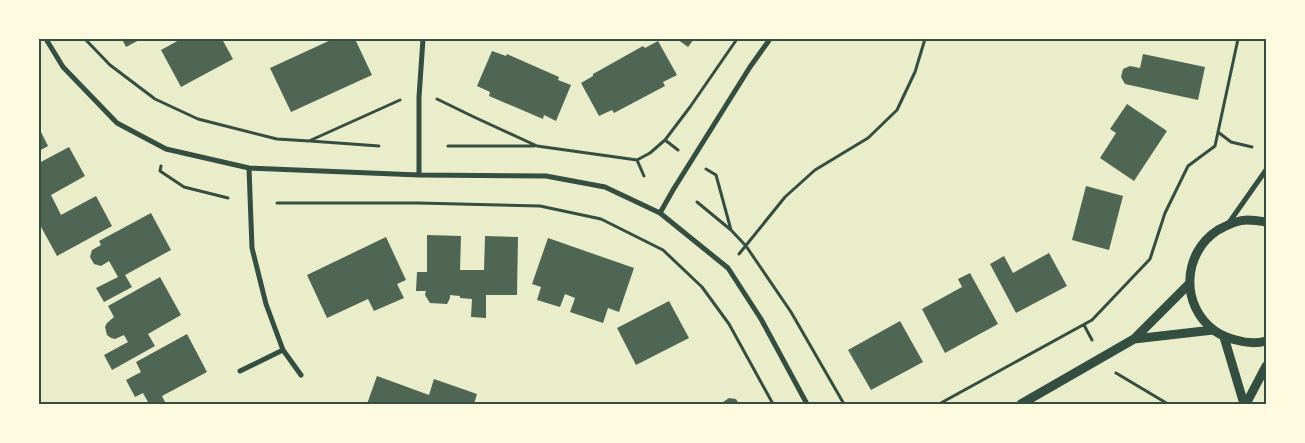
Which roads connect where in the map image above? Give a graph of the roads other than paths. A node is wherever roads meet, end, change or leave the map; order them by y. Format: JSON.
{"nodes":[{"id":1,"x":46,"y":39,"type":"edge"},
{"id":2,"x":424,"y":39,"type":"edge"},
{"id":3,"x":770,"y":39,"type":"edge"},
{"id":4,"x":249,"y":168,"type":"junction"},
{"id":5,"x":1266,"y":170,"type":"edge"},
{"id":6,"x":419,"y":174,"type":"junction"},
{"id":7,"x":660,"y":213,"type":"junction"},
{"id":8,"x":1266,"y":222,"type":"edge"},
{"id":9,"x":1228,"y":224,"type":"junction"},
{"id":10,"x":1190,"y":283,"type":"junction"},
{"id":11,"x":1213,"y":330,"type":"junction"},
{"id":12,"x":1224,"y":337,"type":"junction"},
{"id":13,"x":1134,"y":339,"type":"junction"},
{"id":14,"x":1266,"y":341,"type":"edge"},
{"id":15,"x":283,"y":350,"type":"junction"},
{"id":16,"x":1266,"y":366,"type":"edge"},
{"id":17,"x":240,"y":371,"type":"dead end"},
{"id":18,"x":301,"y":375,"type":"dead end"},
{"id":19,"x":807,"y":404,"type":"edge"},
{"id":20,"x":1020,"y":404,"type":"edge"},
{"id":21,"x":1245,"y":404,"type":"edge"}],
"edges":[{"from":1,"to":4,"type":"street"},
{"from":2,"to":6,"type":"street"},
{"from":3,"to":7,"type":"street"},
{"from":4,"to":6,"type":"street"},
{"from":4,"to":15,"type":"street"},
{"from":5,"to":9,"type":"street"},
{"from":6,"to":7,"type":"street"},
{"from":7,"to":19,"type":"street"},
{"from":8,"to":9,"type":"street"},
{"from":9,"to":10,"type":"street"},
{"from":10,"to":11,"type":"street"},
{"from":10,"to":13,"type":"street"},
{"from":11,"to":12,"type":"street"},
{"from":11,"to":13,"type":"street"},
{"from":12,"to":14,"type":"street"},
{"from":12,"to":21,"type":"street"},
{"from":13,"to":20,"type":"street"},
{"from":15,"to":17,"type":"street"},
{"from":15,"to":18,"type":"street"},
{"from":16,"to":21,"type":"street"}]}
